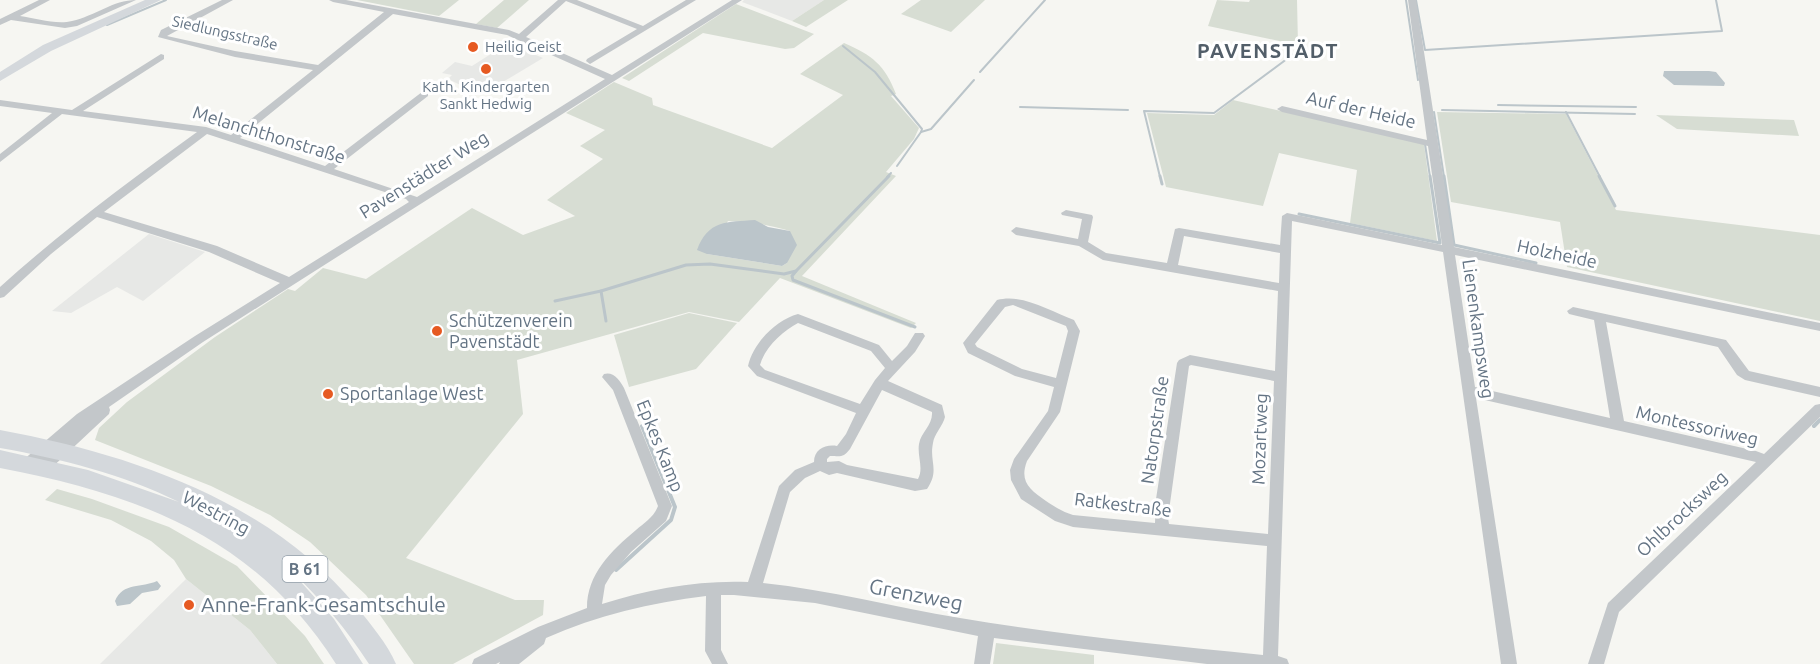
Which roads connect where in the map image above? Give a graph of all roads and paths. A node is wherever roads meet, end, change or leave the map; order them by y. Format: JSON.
{"nodes":[{"id":1,"x":46,"y":0,"type":"edge"},
{"id":2,"x":132,"y":0,"type":"edge"},
{"id":3,"x":155,"y":0,"type":"edge"},
{"id":4,"x":229,"y":0,"type":"edge"},
{"id":5,"x":333,"y":0,"type":"edge"},
{"id":6,"x":563,"y":0,"type":"edge"},
{"id":7,"x":570,"y":0,"type":"edge"},
{"id":8,"x":692,"y":0,"type":"edge"},
{"id":9,"x":738,"y":0,"type":"edge"},
{"id":10,"x":1412,"y":0,"type":"edge"},
{"id":11,"x":391,"y":11,"type":"junction"},
{"id":12,"x":10,"y":17,"type":"junction"},
{"id":13,"x":0,"y":22,"type":"edge"},
{"id":14,"x":643,"y":29,"type":"junction"},
{"id":15,"x":520,"y":38,"type":"junction"},
{"id":16,"x":161,"y":57,"type":"dead end"},
{"id":17,"x":590,"y":62,"type":"dead end"},
{"id":18,"x":6,"y":68,"type":"edge"},
{"id":19,"x":319,"y":68,"type":"junction"},
{"id":20,"x":0,"y":77,"type":"edge"},
{"id":21,"x":612,"y":79,"type":"junction"},
{"id":22,"x":425,"y":94,"type":"dead end"},
{"id":23,"x":0,"y":103,"type":"edge"},
{"id":24,"x":1282,"y":109,"type":"dead end"},
{"id":25,"x":61,"y":110,"type":"junction"},
{"id":26,"x":76,"y":111,"type":"junction"},
{"id":27,"x":206,"y":130,"type":"junction"},
{"id":28,"x":234,"y":138,"type":"junction"},
{"id":29,"x":1432,"y":144,"type":"junction"},
{"id":30,"x":0,"y":159,"type":"edge"},
{"id":31,"x":326,"y":170,"type":"junction"},
{"id":32,"x":416,"y":202,"type":"junction"},
{"id":33,"x":96,"y":213,"type":"junction"},
{"id":34,"x":1066,"y":213,"type":"dead end"},
{"id":35,"x":1287,"y":216,"type":"joint"},
{"id":36,"x":1016,"y":231,"type":"dead end"},
{"id":37,"x":1082,"y":243,"type":"junction"},
{"id":38,"x":1448,"y":249,"type":"junction"},
{"id":39,"x":1286,"y":250,"type":"junction"},
{"id":40,"x":1172,"y":268,"type":"junction"},
{"id":41,"x":289,"y":282,"type":"junction"},
{"id":42,"x":1284,"y":288,"type":"junction"},
{"id":43,"x":0,"y":294,"type":"edge"},
{"id":44,"x":1573,"y":311,"type":"dead end"},
{"id":45,"x":1599,"y":317,"type":"junction"},
{"id":46,"x":1820,"y":327,"type":"edge"},
{"id":47,"x":919,"y":336,"type":"dead end"},
{"id":48,"x":893,"y":367,"type":"junction"},
{"id":49,"x":608,"y":377,"type":"dead end"},
{"id":50,"x":1281,"y":377,"type":"junction"},
{"id":51,"x":879,"y":383,"type":"junction"},
{"id":52,"x":1060,"y":384,"type":"junction"},
{"id":53,"x":1469,"y":391,"type":"junction"},
{"id":54,"x":1820,"y":393,"type":"edge"},
{"id":55,"x":1820,"y":409,"type":"edge"},
{"id":56,"x":862,"y":410,"type":"junction"},
{"id":57,"x":1618,"y":426,"type":"junction"},
{"id":58,"x":0,"y":439,"type":"edge"},
{"id":59,"x":840,"y":452,"type":"junction"},
{"id":60,"x":43,"y":458,"type":"junction"},
{"id":61,"x":0,"y":459,"type":"edge"},
{"id":62,"x":1766,"y":462,"type":"junction"},
{"id":63,"x":821,"y":465,"type":"junction"},
{"id":64,"x":839,"y":467,"type":"junction"},
{"id":65,"x":1163,"y":530,"type":"junction"},
{"id":66,"x":1275,"y":541,"type":"junction"},
{"id":67,"x":754,"y":588,"type":"junction"},
{"id":68,"x":714,"y":589,"type":"junction"},
{"id":69,"x":594,"y":613,"type":"junction"},
{"id":70,"x":548,"y":630,"type":"junction"},
{"id":71,"x":987,"y":630,"type":"junction"},
{"id":72,"x":1275,"y":663,"type":"edge"},
{"id":73,"x":350,"y":664,"type":"edge"},
{"id":74,"x":383,"y":664,"type":"edge"},
{"id":75,"x":480,"y":664,"type":"edge"},
{"id":76,"x":507,"y":664,"type":"edge"},
{"id":77,"x":720,"y":664,"type":"edge"},
{"id":78,"x":982,"y":664,"type":"edge"},
{"id":79,"x":1509,"y":664,"type":"edge"},
{"id":80,"x":1596,"y":664,"type":"edge"}],
"edges":[{"from":1,"to":12,"type":"street"},
{"from":2,"to":12,"type":"street"},
{"from":3,"to":18,"type":"main road"},
{"from":4,"to":19,"type":"street","name":"Siedlungsstraße"},
{"from":5,"to":11,"type":"street"},
{"from":6,"to":15,"type":"street"},
{"from":7,"to":14,"type":"street"},
{"from":8,"to":14,"type":"street"},
{"from":9,"to":21,"type":"street","name":"Pavenstädter Weg"},
{"from":10,"to":29,"type":"street","name":"Lienenkampsweg"},
{"from":11,"to":15,"type":"street"},
{"from":11,"to":19,"type":"street"},
{"from":12,"to":13,"type":"street"},
{"from":14,"to":17,"type":"street"},
{"from":15,"to":21,"type":"street"},
{"from":16,"to":26,"type":"street"},
{"from":18,"to":20,"type":"main road"},
{"from":19,"to":28,"type":"street"},
{"from":21,"to":32,"type":"street","name":"Pavenstädter Weg"},
{"from":22,"to":31,"type":"street"},
{"from":23,"to":25,"type":"street","name":"Melanchthonstraße"},
{"from":24,"to":29,"type":"street","name":"Auf der Heide"},
{"from":25,"to":26,"type":"street","name":"Melanchthonstraße"},
{"from":25,"to":30,"type":"street"},
{"from":26,"to":27,"type":"street","name":"Melanchthonstraße"},
{"from":27,"to":28,"type":"street","name":"Melanchthonstraße"},
{"from":27,"to":33,"type":"street"},
{"from":28,"to":31,"type":"street","name":"Melanchthonstraße"},
{"from":29,"to":38,"type":"street","name":"Lienenkampsweg"},
{"from":31,"to":32,"type":"street","name":"Melanchthonstraße"},
{"from":32,"to":41,"type":"street","name":"Pavenstädter Weg"},
{"from":33,"to":41,"type":"street"},
{"from":33,"to":43,"type":"street"},
{"from":34,"to":37,"type":"street"},
{"from":35,"to":38,"type":"street","name":"Holzheide"},
{"from":35,"to":39,"type":"street","name":"Mozartweg"},
{"from":36,"to":37,"type":"street"},
{"from":37,"to":40,"type":"street"},
{"from":38,"to":46,"type":"street","name":"Holzheide"},
{"from":38,"to":53,"type":"street","name":"Lienenkampsweg"},
{"from":39,"to":40,"type":"street"},
{"from":39,"to":42,"type":"street","name":"Mozartweg"},
{"from":40,"to":42,"type":"street"},
{"from":41,"to":60,"type":"street","name":"Pavenstädter Weg"},
{"from":42,"to":50,"type":"street","name":"Mozartweg"},
{"from":44,"to":45,"type":"street"},
{"from":45,"to":54,"type":"street"},
{"from":45,"to":57,"type":"street","name":"Montessoriweg"},
{"from":47,"to":48,"type":"street"},
{"from":48,"to":51,"type":"street"},
{"from":48,"to":56,"type":"street"},
{"from":49,"to":69,"type":"street","name":"Epkes Kamp"},
{"from":50,"to":65,"type":"street","name":"Natorpstraße"},
{"from":50,"to":66,"type":"street","name":"Mozartweg"},
{"from":51,"to":56,"type":"street"},
{"from":51,"to":64,"type":"street"},
{"from":52,"to":52,"type":"street","name":"Ratkestraße"},
{"from":52,"to":65,"type":"street","name":"Ratkestraße"},
{"from":53,"to":57,"type":"street","name":"Montessoriweg"},
{"from":53,"to":79,"type":"street","name":"Lienenkampsweg"},
{"from":55,"to":62,"type":"street","name":"Ohlbrocksweg"},
{"from":56,"to":59,"type":"street"},
{"from":57,"to":62,"type":"street","name":"Montessoriweg"},
{"from":58,"to":60,"type":"main road","name":"Westring","number":"B 61"},
{"from":59,"to":63,"type":"street"},
{"from":59,"to":64,"type":"street"},
{"from":60,"to":61,"type":"main road","name":"Westring","number":"B 61"},
{"from":60,"to":73,"type":"main road","name":"Westring","number":"B 61"},
{"from":60,"to":74,"type":"main road","name":"Westring","number":"B 61"},
{"from":62,"to":80,"type":"street","name":"Ohlbrocksweg"},
{"from":63,"to":64,"type":"street"},
{"from":63,"to":67,"type":"street"},
{"from":65,"to":66,"type":"street","name":"Ratkestraße"},
{"from":66,"to":72,"type":"street","name":"Mozartweg"},
{"from":67,"to":68,"type":"street","name":"Grenzweg"},
{"from":67,"to":71,"type":"street","name":"Grenzweg"},
{"from":68,"to":69,"type":"street","name":"Grenzweg"},
{"from":68,"to":77,"type":"street"},
{"from":69,"to":70,"type":"street","name":"Grenzweg"},
{"from":70,"to":75,"type":"street","name":"Grenzweg"},
{"from":70,"to":76,"type":"street","name":"Grenzweg"},
{"from":71,"to":72,"type":"street","name":"Grenzweg"},
{"from":71,"to":78,"type":"street"}]}
